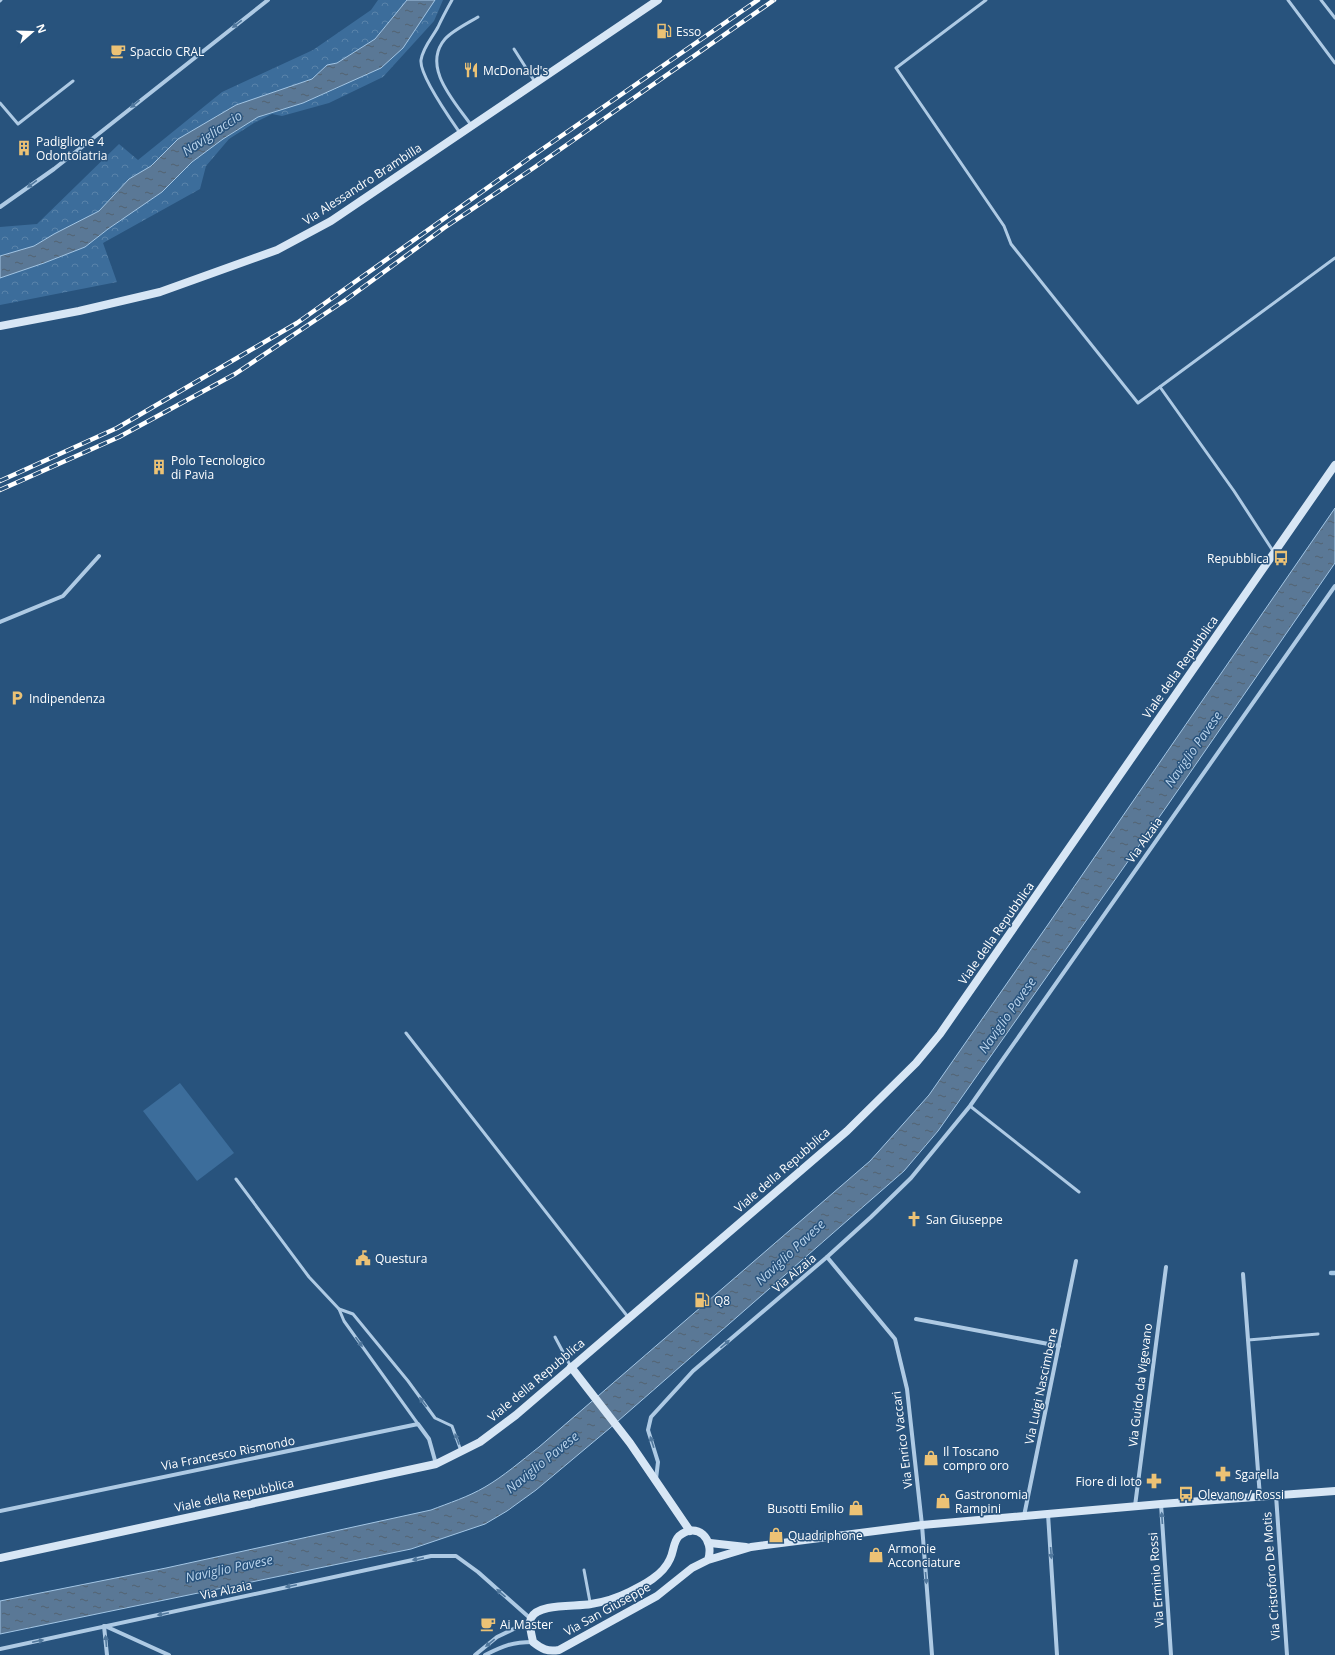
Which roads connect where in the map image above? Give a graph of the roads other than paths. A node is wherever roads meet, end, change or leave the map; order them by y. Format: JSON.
{"nodes":[{"id":1,"x":268,"y":0,"type":"edge"},
{"id":2,"x":452,"y":0,"type":"edge"},
{"id":3,"x":658,"y":0,"type":"edge"},
{"id":4,"x":986,"y":0,"type":"edge"},
{"id":5,"x":1288,"y":0,"type":"edge"},
{"id":6,"x":1321,"y":0,"type":"edge"},
{"id":7,"x":478,"y":17,"type":"dead end"},
{"id":8,"x":1335,"y":18,"type":"edge"},
{"id":9,"x":514,"y":49,"type":"dead end"},
{"id":10,"x":1335,"y":63,"type":"edge"},
{"id":11,"x":73,"y":81,"type":"dead end"},
{"id":12,"x":536,"y":82,"type":"junction"},
{"id":13,"x":0,"y":102,"type":"edge"},
{"id":14,"x":472,"y":126,"type":"junction"},
{"id":15,"x":460,"y":133,"type":"junction"},
{"id":16,"x":0,"y":207,"type":"edge"},
{"id":17,"x":1335,"y":258,"type":"edge"},
{"id":18,"x":0,"y":326,"type":"edge"},
{"id":19,"x":1160,"y":387,"type":"junction"},
{"id":20,"x":1335,"y":465,"type":"edge"},
{"id":21,"x":1274,"y":553,"type":"junction"},
{"id":22,"x":99,"y":556,"type":"dead end"},
{"id":23,"x":1335,"y":586,"type":"edge"},
{"id":24,"x":0,"y":622,"type":"edge"},
{"id":25,"x":406,"y":1033,"type":"dead end"},
{"id":26,"x":970,"y":1106,"type":"junction"},
{"id":27,"x":236,"y":1179,"type":"dead end"},
{"id":28,"x":1079,"y":1192,"type":"dead end"},
{"id":29,"x":828,"y":1257,"type":"junction"},
{"id":30,"x":1076,"y":1261,"type":"dead end"},
{"id":31,"x":1166,"y":1267,"type":"dead end"},
{"id":32,"x":1243,"y":1274,"type":"dead end"},
{"id":33,"x":339,"y":1309,"type":"junction"},
{"id":34,"x":628,"y":1318,"type":"junction"},
{"id":35,"x":916,"y":1319,"type":"dead end"},
{"id":36,"x":1318,"y":1334,"type":"dead end"},
{"id":37,"x":554,"y":1337,"type":"dead end"},
{"id":38,"x":1248,"y":1340,"type":"junction"},
{"id":39,"x":1059,"y":1346,"type":"junction"},
{"id":40,"x":571,"y":1367,"type":"junction"},
{"id":41,"x":418,"y":1424,"type":"junction"},
{"id":42,"x":462,"y":1452,"type":"junction"},
{"id":43,"x":436,"y":1464,"type":"junction"},
{"id":44,"x":656,"y":1480,"type":"junction"},
{"id":45,"x":1335,"y":1491,"type":"edge"},
{"id":46,"x":1276,"y":1495,"type":"junction"},
{"id":47,"x":1260,"y":1497,"type":"junction"},
{"id":48,"x":1161,"y":1504,"type":"junction"},
{"id":49,"x":1135,"y":1506,"type":"junction"},
{"id":50,"x":0,"y":1511,"type":"edge"},
{"id":51,"x":1048,"y":1514,"type":"junction"},
{"id":52,"x":1024,"y":1516,"type":"junction"},
{"id":53,"x":922,"y":1525,"type":"junction"},
{"id":54,"x":690,"y":1531,"type":"junction"},
{"id":55,"x":710,"y":1543,"type":"junction"},
{"id":56,"x":751,"y":1547,"type":"junction"},
{"id":57,"x":0,"y":1558,"type":"edge"},
{"id":58,"x":708,"y":1560,"type":"junction"},
{"id":59,"x":584,"y":1570,"type":"dead end"},
{"id":60,"x":591,"y":1604,"type":"junction"},
{"id":61,"x":530,"y":1620,"type":"junction"},
{"id":62,"x":104,"y":1626,"type":"junction"},
{"id":63,"x":533,"y":1642,"type":"junction"},
{"id":64,"x":569,"y":1644,"type":"junction"},
{"id":65,"x":0,"y":1649,"type":"edge"},
{"id":66,"x":542,"y":1652,"type":"edge"},
{"id":67,"x":107,"y":1655,"type":"edge"},
{"id":68,"x":169,"y":1655,"type":"edge"},
{"id":69,"x":476,"y":1655,"type":"edge"},
{"id":70,"x":485,"y":1655,"type":"edge"},
{"id":71,"x":561,"y":1655,"type":"edge"},
{"id":72,"x":932,"y":1655,"type":"edge"},
{"id":73,"x":1057,"y":1655,"type":"edge"},
{"id":74,"x":1171,"y":1655,"type":"edge"},
{"id":75,"x":1287,"y":1655,"type":"edge"}],
"edges":[{"from":1,"to":16,"type":"street","one_way":true},
{"from":2,"to":15,"type":"lane"},
{"from":3,"to":12,"type":"street","name":"Via Alessandro Brambilla"},
{"from":4,"to":19,"type":"lane"},
{"from":5,"to":10,"type":"lane"},
{"from":6,"to":8,"type":"lane"},
{"from":7,"to":14,"type":"lane"},
{"from":9,"to":12,"type":"lane"},
{"from":11,"to":13,"type":"lane"},
{"from":12,"to":14,"type":"street","name":"Via Alessandro Brambilla"},
{"from":14,"to":15,"type":"street","name":"Via Alessandro Brambilla"},
{"from":15,"to":18,"type":"street","name":"Via Alessandro Brambilla"},
{"from":17,"to":19,"type":"lane"},
{"from":19,"to":21,"type":"lane"},
{"from":20,"to":21,"type":"street","name":"Viale della Repubblica"},
{"from":21,"to":34,"type":"street","name":"Viale della Repubblica"},
{"from":22,"to":24,"type":"street"},
{"from":23,"to":26,"type":"street","name":"Via Alzaia"},
{"from":25,"to":34,"type":"lane"},
{"from":26,"to":28,"type":"lane"},
{"from":26,"to":29,"type":"street","name":"Via Alzaia"},
{"from":27,"to":33,"type":"lane"},
{"from":44,"to":29,"type":"street","name":"Via Alzaia","one_way":true},
{"from":29,"to":53,"type":"street","name":"Via Enrico Vaccari"},
{"from":30,"to":39,"type":"street","name":"Via Luigi Nascimbene"},
{"from":31,"to":49,"type":"street","name":"Via Guido da Vigevano"},
{"from":32,"to":38,"type":"street"},
{"from":33,"to":41,"type":"lane","one_way":true},
{"from":42,"to":33,"type":"lane","one_way":true},
{"from":34,"to":40,"type":"street","name":"Viale della Repubblica"},
{"from":35,"to":39,"type":"street"},
{"from":36,"to":38,"type":"lane"},
{"from":37,"to":40,"type":"lane"},
{"from":38,"to":47,"type":"street"},
{"from":39,"to":52,"type":"street","name":"Via Luigi Nascimbene"},
{"from":40,"to":42,"type":"street","name":"Viale della Repubblica"},
{"from":40,"to":44,"type":"street"},
{"from":41,"to":43,"type":"street"},
{"from":41,"to":50,"type":"street","name":"Via Francesco Rismondo"},
{"from":42,"to":43,"type":"street","name":"Viale della Repubblica"},
{"from":43,"to":57,"type":"street","name":"Viale della Repubblica"},
{"from":44,"to":54,"type":"street"},
{"from":45,"to":46,"type":"street"},
{"from":46,"to":47,"type":"street"},
{"from":46,"to":75,"type":"street","name":"Via Cristoforo De Motis"},
{"from":47,"to":48,"type":"street"},
{"from":48,"to":49,"type":"street"},
{"from":74,"to":48,"type":"street","name":"Via Erminio Rossi","one_way":true},
{"from":49,"to":51,"type":"street"},
{"from":51,"to":52,"type":"street"},
{"from":51,"to":73,"type":"street","one_way":true},
{"from":52,"to":53,"type":"street"},
{"from":53,"to":56,"type":"street"},
{"from":53,"to":72,"type":"street","name":"Via Enrico Vaccari","one_way":true},
{"from":54,"to":55,"type":"street"},
{"from":54,"to":60,"type":"street","name":"Via San Giuseppe"},
{"from":55,"to":56,"type":"street"},
{"from":55,"to":58,"type":"street"},
{"from":56,"to":58,"type":"street","name":"Via San Giuseppe"},
{"from":58,"to":64,"type":"street","name":"Via San Giuseppe"},
{"from":59,"to":60,"type":"lane"},
{"from":60,"to":61,"type":"street","name":"Via San Giuseppe"},
{"from":61,"to":62,"type":"street","name":"Via Alzaia","one_way":true},
{"from":61,"to":63,"type":"street"},
{"from":61,"to":69,"type":"street","one_way":true},
{"from":65,"to":62,"type":"street","name":"Via Alzaia","one_way":true},
{"from":67,"to":62,"type":"street","one_way":true},
{"from":62,"to":68,"type":"street"},
{"from":63,"to":66,"type":"street","name":"Via San Giuseppe"},
{"from":63,"to":70,"type":"street"},
{"from":64,"to":66,"type":"street","name":"Via San Giuseppe"},
{"from":64,"to":71,"type":"street"}]}
